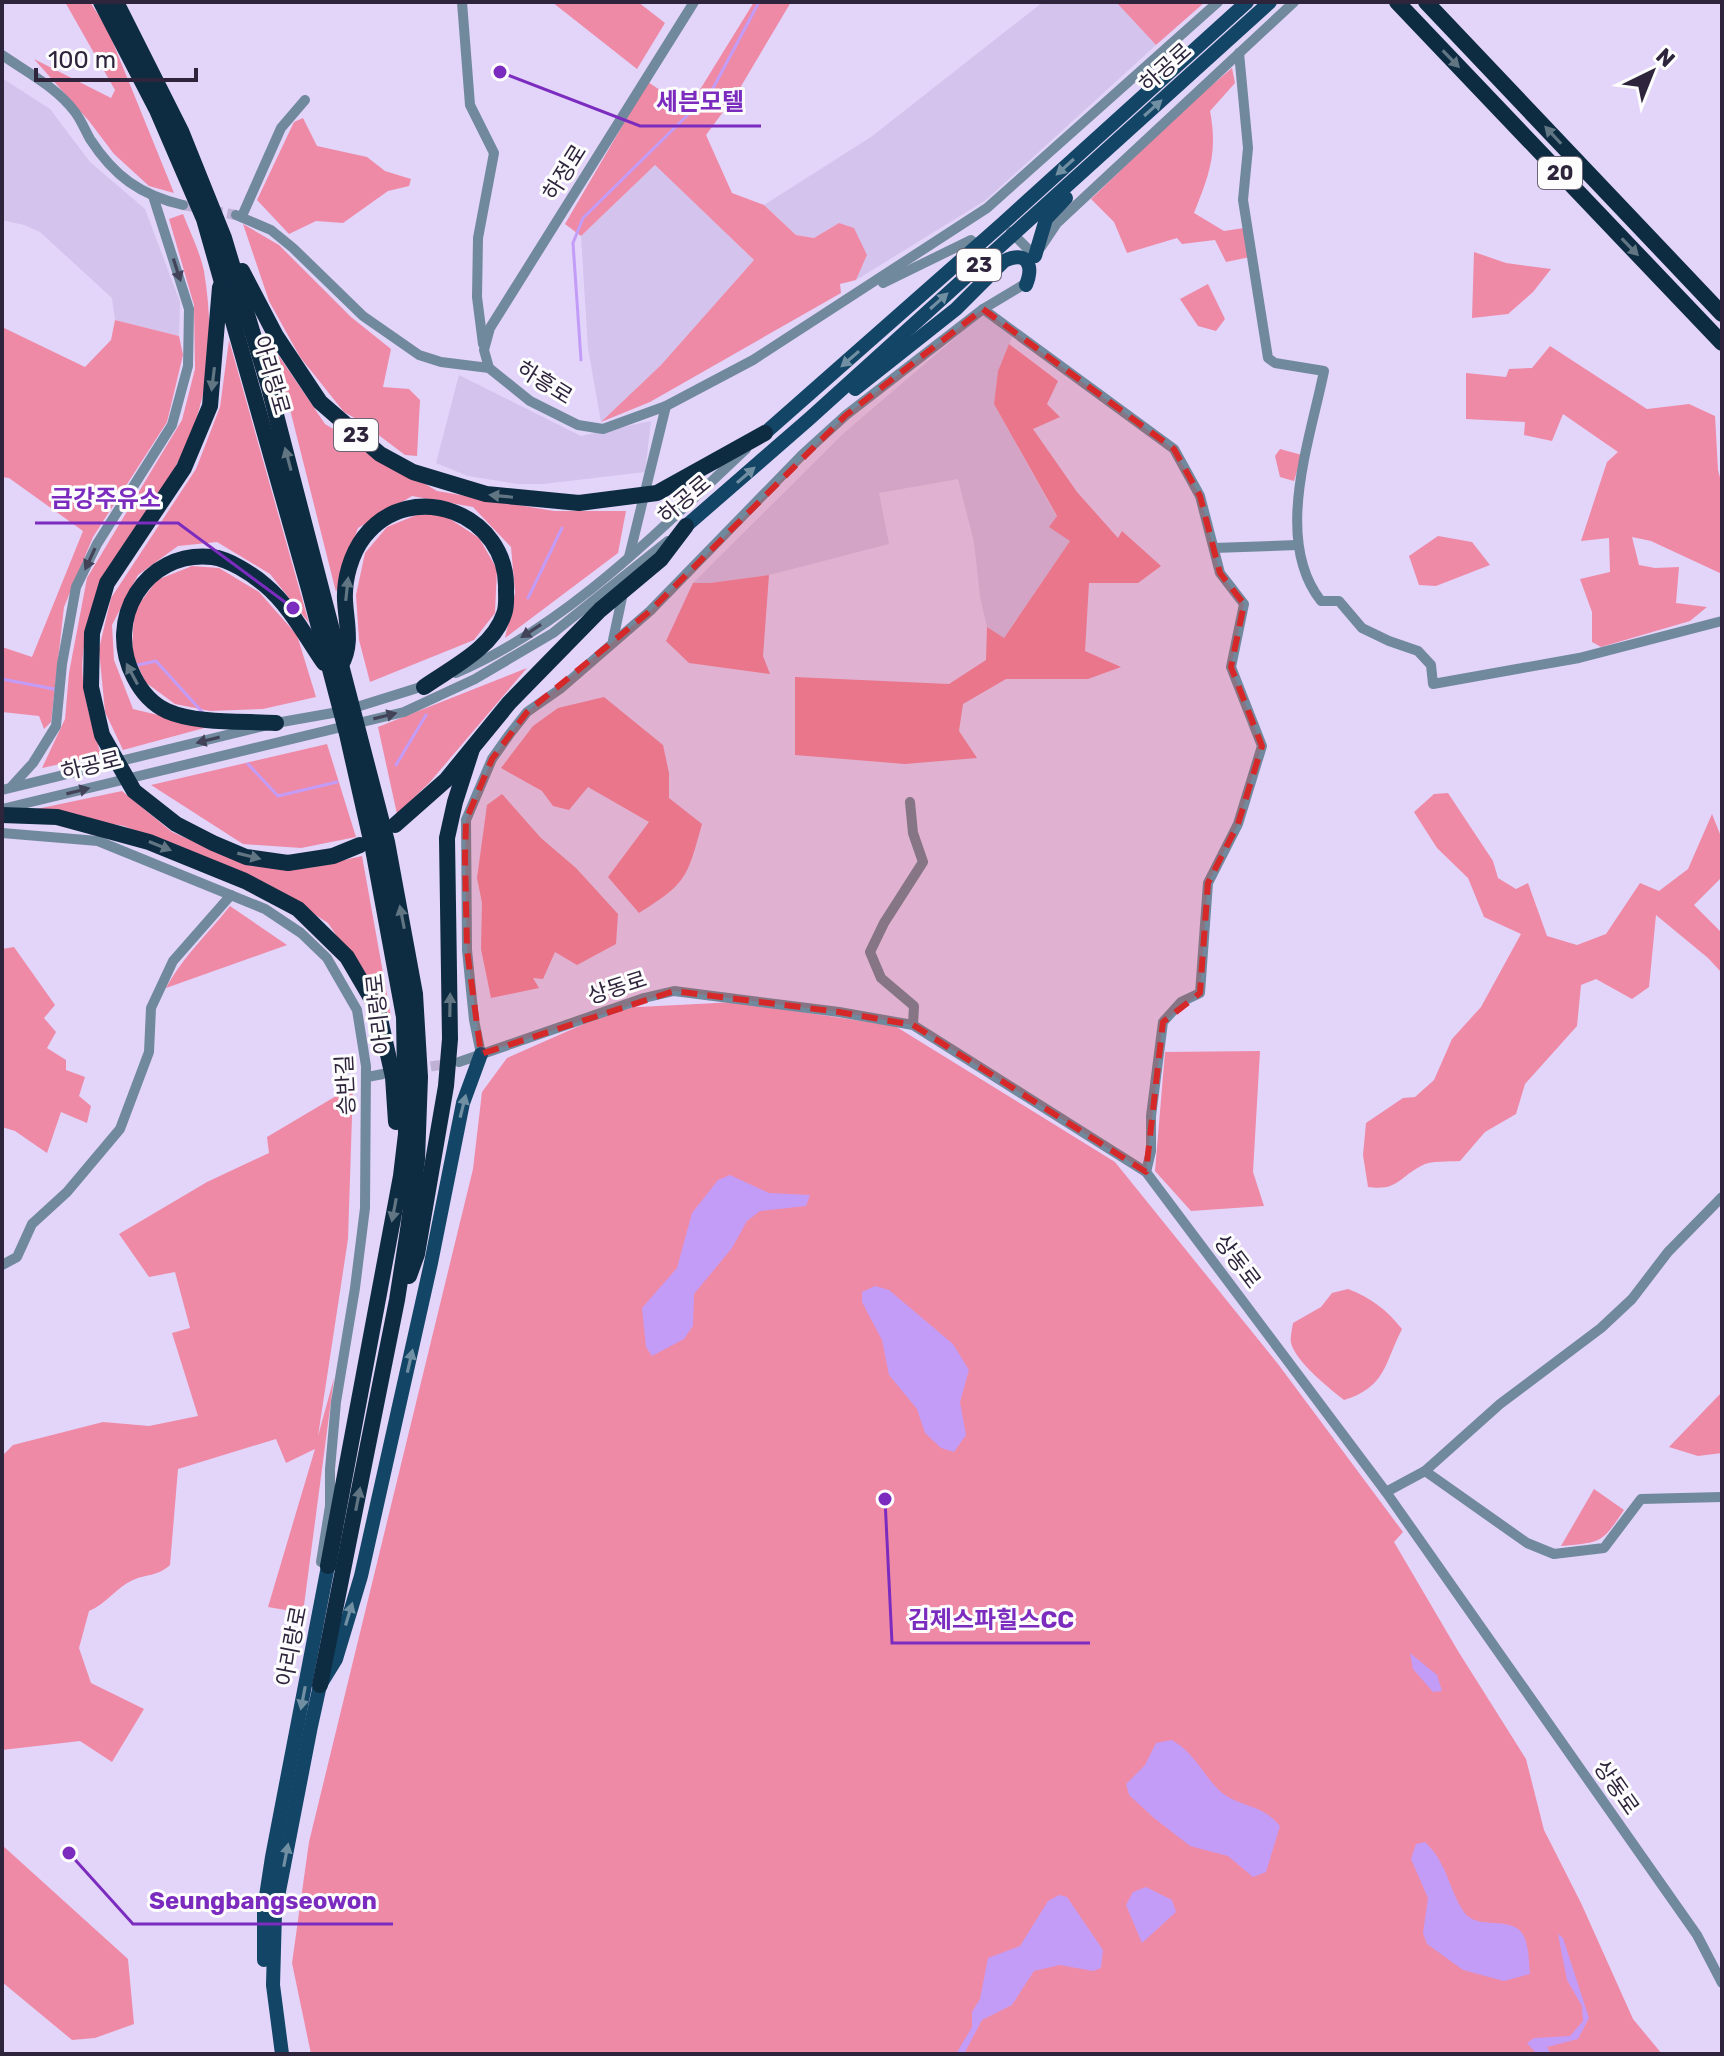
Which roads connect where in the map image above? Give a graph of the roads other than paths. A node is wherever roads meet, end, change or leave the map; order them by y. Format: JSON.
{"nodes":[{"id":1,"x":101,"y":2,"type":"edge"},
{"id":2,"x":116,"y":2,"type":"edge"},
{"id":3,"x":462,"y":2,"type":"edge"},
{"id":4,"x":694,"y":2,"type":"edge"},
{"id":5,"x":1218,"y":2,"type":"edge"},
{"id":6,"x":1247,"y":2,"type":"edge"},
{"id":7,"x":1270,"y":2,"type":"edge"},
{"id":8,"x":1294,"y":2,"type":"edge"},
{"id":9,"x":1397,"y":2,"type":"edge"},
{"id":10,"x":1426,"y":2,"type":"edge"},
{"id":11,"x":1239,"y":53,"type":"junction"},
{"id":12,"x":2,"y":55,"type":"edge"},
{"id":13,"x":305,"y":100,"type":"dead end"},
{"id":14,"x":1121,"y":137,"type":"junction"},
{"id":15,"x":153,"y":196,"type":"junction"},
{"id":16,"x":183,"y":205,"type":"tunnel mouth"},
{"id":17,"x":1008,"y":229,"type":"junction"},
{"id":18,"x":224,"y":238,"type":"junction"},
{"id":19,"x":977,"y":245,"type":"junction"},
{"id":20,"x":1035,"y":256,"type":"junction"},
{"id":21,"x":221,"y":273,"type":"junction"},
{"id":22,"x":1026,"y":285,"type":"junction"},
{"id":23,"x":852,"y":297,"type":"junction"},
{"id":24,"x":983,"y":309,"type":"junction"},
{"id":25,"x":1722,"y":314,"type":"edge"},
{"id":26,"x":1722,"y":343,"type":"edge"},
{"id":27,"x":484,"y":350,"type":"junction"},
{"id":28,"x":489,"y":368,"type":"junction"},
{"id":29,"x":666,"y":406,"type":"junction"},
{"id":30,"x":765,"y":433,"type":"junction"},
{"id":31,"x":778,"y":446,"type":"junction"},
{"id":32,"x":686,"y":526,"type":"joint"},
{"id":33,"x":1297,"y":545,"type":"junction"},
{"id":34,"x":1214,"y":548,"type":"junction"},
{"id":35,"x":598,"y":605,"type":"junction"},
{"id":36,"x":1722,"y":621,"type":"edge"},
{"id":37,"x":613,"y":641,"type":"junction"},
{"id":38,"x":337,"y":673,"type":"junction"},
{"id":39,"x":424,"y":687,"type":"junction"},
{"id":40,"x":276,"y":723,"type":"junction"},
{"id":41,"x":352,"y":733,"type":"junction"},
{"id":42,"x":472,"y":749,"type":"junction"},
{"id":43,"x":6,"y":788,"type":"edge"},
{"id":44,"x":910,"y":802,"type":"dead end"},
{"id":45,"x":2,"y":812,"type":"edge"},
{"id":46,"x":395,"y":825,"type":"dead end"},
{"id":47,"x":2,"y":833,"type":"edge"},
{"id":48,"x":360,"y":845,"type":"dead end"},
{"id":49,"x":231,"y":895,"type":"junction"},
{"id":50,"x":913,"y":1025,"type":"junction"},
{"id":51,"x":481,"y":1054,"type":"junction"},
{"id":52,"x":459,"y":1062,"type":"tunnel mouth"},
{"id":53,"x":383,"y":1074,"type":"dead end"},
{"id":54,"x":367,"y":1077,"type":"junction"},
{"id":55,"x":403,"y":1162,"type":"junction"},
{"id":56,"x":1146,"y":1172,"type":"junction"},
{"id":57,"x":1722,"y":1197,"type":"edge"},
{"id":58,"x":2,"y":1265,"type":"edge"},
{"id":59,"x":397,"y":1300,"type":"junction"},
{"id":60,"x":1425,"y":1471,"type":"junction"},
{"id":61,"x":1386,"y":1492,"type":"junction"},
{"id":62,"x":1722,"y":1497,"type":"edge"},
{"id":63,"x":328,"y":1566,"type":"junction"},
{"id":64,"x":320,"y":1685,"type":"junction"},
{"id":65,"x":1717,"y":1962,"type":"edge"},
{"id":66,"x":1722,"y":1983,"type":"edge"},
{"id":67,"x":275,"y":2054,"type":"edge"},
{"id":68,"x":282,"y":2054,"type":"edge"}],
"edges":[{"from":1,"to":21,"type":"highway","name":"아리랑로"},
{"from":2,"to":18,"type":"highway","name":"아리랑로","number":"23"},
{"from":3,"to":27,"type":"street"},
{"from":4,"to":27,"type":"street","name":"하정로"},
{"from":5,"to":23,"type":"street"},
{"from":6,"to":17,"type":"main road","name":"하공로","number":"23","one_way":true},
{"from":14,"to":7,"type":"main road","name":"하공로","number":"23","one_way":true},
{"from":8,"to":11,"type":"street"},
{"from":9,"to":26,"type":"highway","number":"20","one_way":true},
{"from":25,"to":10,"type":"highway","number":"20","one_way":true},
{"from":11,"to":20,"type":"street"},
{"from":11,"to":33,"type":"street"},
{"from":12,"to":15,"type":"street"},
{"from":13,"to":28,"type":"street","name":"하흥로"},
{"from":14,"to":17,"type":"main road","name":"하공로","number":"23"},
{"from":14,"to":20,"type":"main road"},
{"from":15,"to":16,"type":"street"},
{"from":15,"to":43,"type":"street","one_way":true},
{"from":17,"to":19,"type":"main road","name":"하공로","number":"23"},
{"from":17,"to":20,"type":"street"},
{"from":31,"to":17,"type":"main road","name":"하공로","number":"23","one_way":true},
{"from":30,"to":18,"type":"highway","number":"23","one_way":true},
{"from":38,"to":18,"type":"highway","name":"아리랑로","one_way":true},
{"from":19,"to":23,"type":"street"},
{"from":19,"to":30,"type":"main road","name":"하공로","number":"23","one_way":true},
{"from":20,"to":22,"type":"street"},
{"from":21,"to":38,"type":"highway","name":"아리랑로"},
{"from":21,"to":48,"type":"highway","one_way":true},
{"from":22,"to":24,"type":"street"},
{"from":22,"to":31,"type":"main road"},
{"from":23,"to":29,"type":"street","name":"하흥로"},
{"from":24,"to":34,"type":"street"},
{"from":24,"to":37,"type":"street"},
{"from":27,"to":28,"type":"street"},
{"from":28,"to":29,"type":"street","name":"하흥로"},
{"from":29,"to":37,"type":"street"},
{"from":30,"to":39,"type":"street","name":"하공로","one_way":true},
{"from":32,"to":31,"type":"main road","name":"하공로","number":"23","one_way":true},
{"from":32,"to":35,"type":"highway","number":"23"},
{"from":33,"to":34,"type":"street"},
{"from":33,"to":36,"type":"street"},
{"from":34,"to":56,"type":"street"},
{"from":35,"to":42,"type":"highway","number":"23"},
{"from":45,"to":35,"type":"street","name":"하공로","one_way":true},
{"from":37,"to":51,"type":"street"},
{"from":38,"to":39,"type":"highway","one_way":true},
{"from":40,"to":38,"type":"highway","one_way":true},
{"from":38,"to":41,"type":"highway","name":"아리랑로"},
{"from":39,"to":40,"type":"street","name":"하공로"},
{"from":40,"to":43,"type":"street","name":"하공로","one_way":true},
{"from":41,"to":55,"type":"highway","name":"아리랑로"},
{"from":59,"to":41,"type":"highway","name":"아리랑로","one_way":true},
{"from":42,"to":46,"type":"highway","number":"23"},
{"from":59,"to":42,"type":"highway","one_way":true},
{"from":44,"to":50,"type":"street"},
{"from":45,"to":55,"type":"highway","one_way":true},
{"from":47,"to":49,"type":"street","name":"승반길"},
{"from":49,"to":54,"type":"street","name":"승반길"},
{"from":49,"to":58,"type":"street"},
{"from":50,"to":51,"type":"street","name":"상동로"},
{"from":50,"to":56,"type":"street","name":"상동로"},
{"from":51,"to":52,"type":"street","name":"상동로"},
{"from":64,"to":51,"type":"main road","one_way":true},
{"from":53,"to":54,"type":"street"},
{"from":54,"to":63,"type":"street","name":"승반길"},
{"from":55,"to":63,"type":"highway","name":"아리랑로","one_way":true},
{"from":56,"to":61,"type":"street","name":"상동로"},
{"from":57,"to":60,"type":"street"},
{"from":64,"to":59,"type":"highway","name":"아리랑로","one_way":true},
{"from":60,"to":61,"type":"street"},
{"from":60,"to":62,"type":"street"},
{"from":61,"to":65,"type":"street","name":"상동로"},
{"from":63,"to":67,"type":"main road","name":"아리랑로","one_way":true},
{"from":68,"to":64,"type":"main road","name":"아리랑로","one_way":true},
{"from":65,"to":66,"type":"street","name":"상동로"}]}
